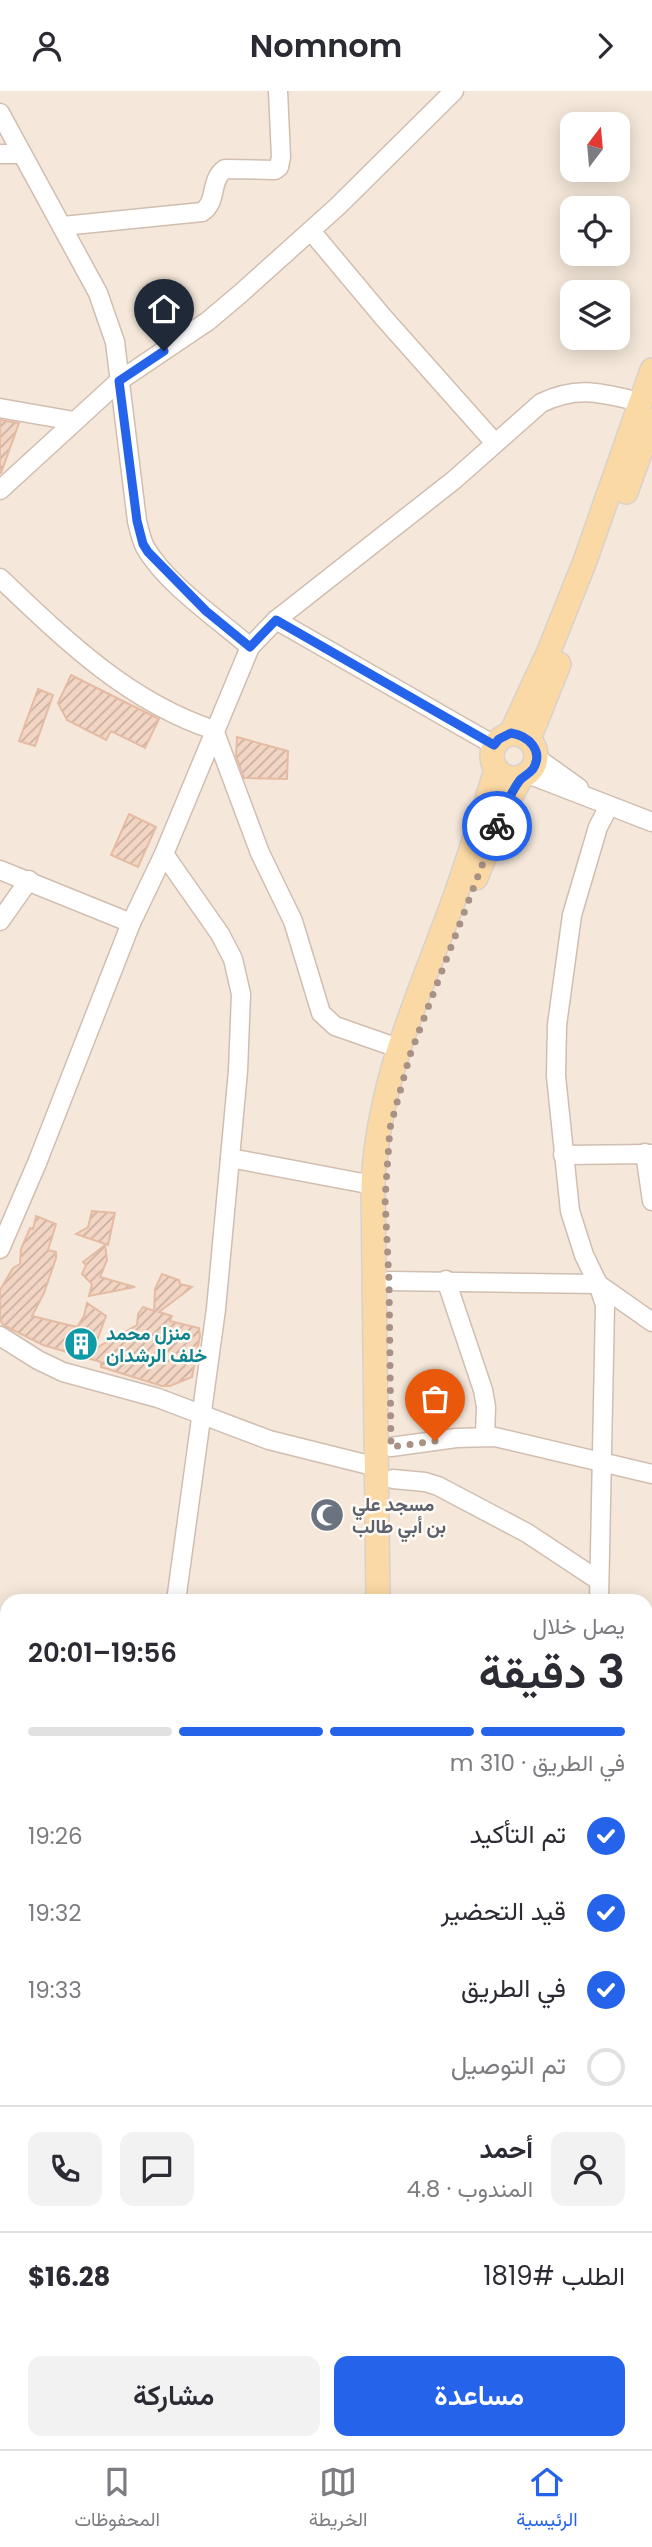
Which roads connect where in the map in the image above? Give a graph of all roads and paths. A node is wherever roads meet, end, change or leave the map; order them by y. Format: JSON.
{"nodes":[{"id":1,"x":278,"y":91,"type":"edge"},
{"id":2,"x":454,"y":91,"type":"edge"},
{"id":3,"x":0,"y":113,"type":"edge"},
{"id":4,"x":0,"y":154,"type":"edge"},
{"id":5,"x":22,"y":154,"type":"junction"},
{"id":6,"x":63,"y":226,"type":"junction"},
{"id":7,"x":311,"y":231,"type":"junction"},
{"id":8,"x":652,"y":370,"type":"edge"},
{"id":9,"x":119,"y":381,"type":"junction"},
{"id":10,"x":0,"y":408,"type":"edge"},
{"id":11,"x":646,"y":411,"type":"edge"},
{"id":12,"x":74,"y":421,"type":"junction"},
{"id":13,"x":495,"y":443,"type":"junction"},
{"id":14,"x":645,"y":462,"type":"edge"},
{"id":15,"x":0,"y":490,"type":"edge"},
{"id":16,"x":0,"y":578,"type":"edge"},
{"id":17,"x":276,"y":620,"type":"junction"},
{"id":18,"x":250,"y":647,"type":"junction"},
{"id":19,"x":214,"y":730,"type":"junction"},
{"id":20,"x":520,"y":755,"type":"junction"},
{"id":21,"x":602,"y":803,"type":"junction"},
{"id":22,"x":652,"y":822,"type":"edge"},
{"id":23,"x":164,"y":854,"type":"junction"},
{"id":24,"x":0,"y":870,"type":"edge"},
{"id":25,"x":29,"y":880,"type":"junction"},
{"id":26,"x":0,"y":921,"type":"edge"},
{"id":27,"x":131,"y":923,"type":"junction"},
{"id":28,"x":398,"y":1048,"type":"junction"},
{"id":29,"x":649,"y":1153,"type":"edge"},
{"id":30,"x":563,"y":1155,"type":"junction"},
{"id":31,"x":230,"y":1158,"type":"junction"},
{"id":32,"x":373,"y":1185,"type":"junction"},
{"id":33,"x":652,"y":1201,"type":"edge"},
{"id":34,"x":0,"y":1249,"type":"edge"},
{"id":35,"x":446,"y":1280,"type":"junction"},
{"id":36,"x":389,"y":1281,"type":"junction"},
{"id":37,"x":598,"y":1284,"type":"junction"},
{"id":38,"x":652,"y":1322,"type":"edge"},
{"id":39,"x":0,"y":1336,"type":"edge"},
{"id":40,"x":200,"y":1415,"type":"junction"},
{"id":41,"x":485,"y":1436,"type":"junction"},
{"id":42,"x":391,"y":1447,"type":"junction"},
{"id":43,"x":601,"y":1461,"type":"junction"},
{"id":44,"x":385,"y":1473,"type":"junction"},
{"id":45,"x":652,"y":1474,"type":"edge"},
{"id":46,"x":598,"y":1580,"type":"junction"},
{"id":47,"x":177,"y":1594,"type":"edge"},
{"id":48,"x":378,"y":1594,"type":"edge"},
{"id":49,"x":391,"y":1594,"type":"edge"},
{"id":50,"x":599,"y":1594,"type":"edge"}],
"edges":[{"from":1,"to":6,"type":"street"},
{"from":2,"to":7,"type":"street"},
{"from":3,"to":5,"type":"street"},
{"from":4,"to":5,"type":"street"},
{"from":5,"to":6,"type":"street"},
{"from":6,"to":9,"type":"street"},
{"from":7,"to":9,"type":"street"},
{"from":7,"to":13,"type":"street"},
{"from":8,"to":11,"type":"main road"},
{"from":9,"to":12,"type":"street"},
{"from":9,"to":18,"type":"street"},
{"from":10,"to":12,"type":"street"},
{"from":11,"to":13,"type":"street"},
{"from":11,"to":14,"type":"main road"},
{"from":11,"to":20,"type":"main road"},
{"from":12,"to":15,"type":"street"},
{"from":13,"to":17,"type":"street"},
{"from":14,"to":20,"type":"main road"},
{"from":16,"to":19,"type":"street"},
{"from":17,"to":18,"type":"street"},
{"from":17,"to":20,"type":"street"},
{"from":18,"to":19,"type":"street"},
{"from":19,"to":23,"type":"street"},
{"from":19,"to":28,"type":"street"},
{"from":20,"to":21,"type":"street"},
{"from":20,"to":28,"type":"main road"},
{"from":20,"to":36,"type":"main road"},
{"from":21,"to":22,"type":"street"},
{"from":21,"to":30,"type":"street"},
{"from":23,"to":27,"type":"street"},
{"from":23,"to":31,"type":"street"},
{"from":24,"to":25,"type":"street"},
{"from":25,"to":26,"type":"street"},
{"from":25,"to":27,"type":"street"},
{"from":27,"to":34,"type":"street"},
{"from":28,"to":32,"type":"main road"},
{"from":29,"to":30,"type":"street"},
{"from":29,"to":33,"type":"street"},
{"from":30,"to":37,"type":"street"},
{"from":31,"to":32,"type":"street"},
{"from":31,"to":40,"type":"street"},
{"from":32,"to":44,"type":"main road"},
{"from":35,"to":36,"type":"street"},
{"from":35,"to":37,"type":"street"},
{"from":35,"to":41,"type":"street"},
{"from":36,"to":42,"type":"main road"},
{"from":37,"to":38,"type":"street"},
{"from":37,"to":43,"type":"street"},
{"from":39,"to":40,"type":"street"},
{"from":40,"to":44,"type":"street"},
{"from":40,"to":47,"type":"street"},
{"from":41,"to":42,"type":"street"},
{"from":41,"to":43,"type":"street"},
{"from":42,"to":44,"type":"main road"},
{"from":43,"to":45,"type":"street"},
{"from":43,"to":46,"type":"street"},
{"from":44,"to":46,"type":"street"},
{"from":44,"to":48,"type":"main road"},
{"from":44,"to":49,"type":"main road"},
{"from":46,"to":50,"type":"street"}]}
